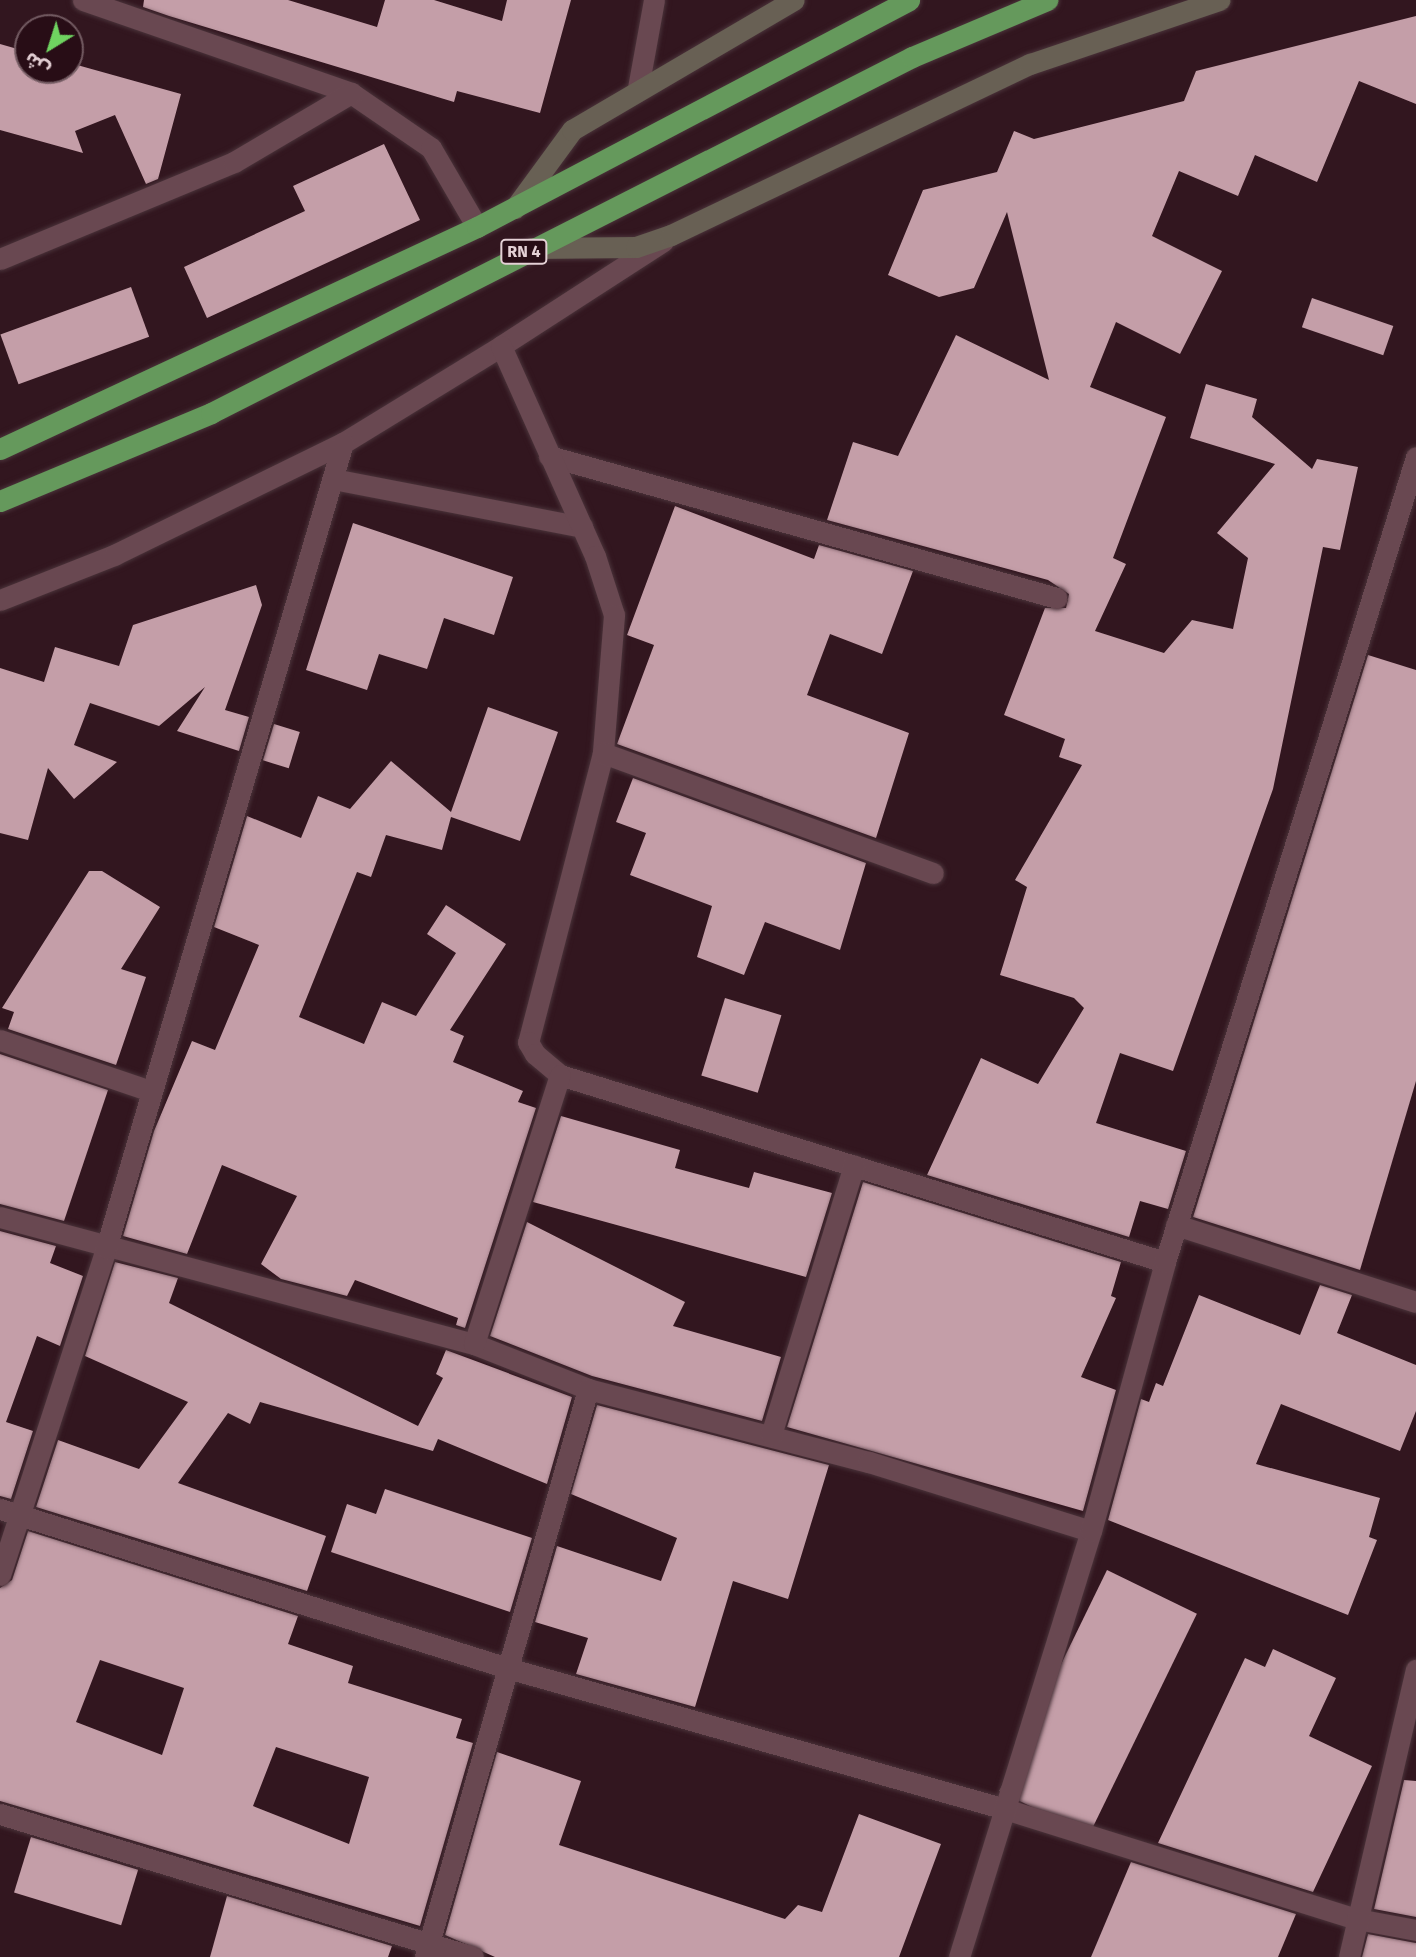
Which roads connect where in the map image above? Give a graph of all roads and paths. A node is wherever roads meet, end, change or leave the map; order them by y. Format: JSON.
{"nodes":[{"id":1,"x":83,"y":0,"type":"edge"},
{"id":2,"x":654,"y":0,"type":"edge"},
{"id":3,"x":794,"y":0,"type":"edge"},
{"id":4,"x":909,"y":0,"type":"edge"},
{"id":5,"x":1047,"y":0,"type":"edge"},
{"id":6,"x":1219,"y":0,"type":"edge"},
{"id":7,"x":110,"y":4,"type":"edge"},
{"id":8,"x":638,"y":88,"type":"junction"},
{"id":9,"x":351,"y":93,"type":"junction"},
{"id":10,"x":515,"y":208,"type":"junction"},
{"id":11,"x":477,"y":227,"type":"junction"},
{"id":12,"x":671,"y":235,"type":"junction"},
{"id":13,"x":532,"y":248,"type":"junction"},
{"id":14,"x":0,"y":259,"type":"edge"},
{"id":15,"x":501,"y":346,"type":"junction"},
{"id":16,"x":343,"y":443,"type":"junction"},
{"id":17,"x":0,"y":449,"type":"edge"},
{"id":18,"x":549,"y":456,"type":"junction"},
{"id":19,"x":1416,"y":457,"type":"edge"},
{"id":20,"x":333,"y":479,"type":"junction"},
{"id":21,"x":0,"y":500,"type":"edge"},
{"id":22,"x":582,"y":527,"type":"junction"},
{"id":23,"x":1057,"y":598,"type":"dead end"},
{"id":24,"x":0,"y":600,"type":"edge"},
{"id":25,"x":603,"y":752,"type":"junction"},
{"id":26,"x":933,"y":873,"type":"dead end"},
{"id":27,"x":0,"y":1041,"type":"edge"},
{"id":28,"x":560,"y":1075,"type":"junction"},
{"id":29,"x":152,"y":1091,"type":"junction"},
{"id":30,"x":854,"y":1166,"type":"junction"},
{"id":31,"x":0,"y":1217,"type":"edge"},
{"id":32,"x":1176,"y":1226,"type":"junction"},
{"id":33,"x":106,"y":1248,"type":"junction"},
{"id":34,"x":1165,"y":1262,"type":"junction"},
{"id":35,"x":1416,"y":1302,"type":"edge"},
{"id":36,"x":474,"y":1344,"type":"junction"},
{"id":37,"x":589,"y":1389,"type":"junction"},
{"id":38,"x":771,"y":1435,"type":"junction"},
{"id":39,"x":8,"y":1511,"type":"edge"},
{"id":40,"x":1091,"y":1531,"type":"junction"},
{"id":41,"x":0,"y":1575,"type":"edge"},
{"id":42,"x":511,"y":1669,"type":"junction"},
{"id":43,"x":1416,"y":1670,"type":"edge"},
{"id":44,"x":1005,"y":1809,"type":"junction"},
{"id":45,"x":0,"y":1814,"type":"edge"},
{"id":46,"x":1357,"y":1919,"type":"junction"},
{"id":47,"x":1416,"y":1930,"type":"edge"},
{"id":48,"x":426,"y":1950,"type":"edge"},
{"id":49,"x":473,"y":1957,"type":"edge"},
{"id":50,"x":959,"y":1957,"type":"edge"},
{"id":51,"x":1349,"y":1957,"type":"edge"}],
"edges":[{"from":1,"to":7,"type":"street"},
{"from":2,"to":8,"type":"street"},
{"from":3,"to":8,"type":"main road"},
{"from":4,"to":10,"type":"highway","number":"RN 4"},
{"from":5,"to":13,"type":"highway","number":"RN 4"},
{"from":6,"to":12,"type":"main road"},
{"from":7,"to":9,"type":"street"},
{"from":8,"to":10,"type":"main road"},
{"from":9,"to":11,"type":"street"},
{"from":9,"to":14,"type":"street"},
{"from":10,"to":11,"type":"highway","number":"RN 4"},
{"from":11,"to":17,"type":"highway","number":"RN 4"},
{"from":12,"to":13,"type":"main road"},
{"from":12,"to":15,"type":"street"},
{"from":13,"to":21,"type":"highway","number":"RN 4"},
{"from":15,"to":16,"type":"street"},
{"from":15,"to":18,"type":"street"},
{"from":16,"to":20,"type":"street"},
{"from":16,"to":24,"type":"street"},
{"from":18,"to":22,"type":"street"},
{"from":18,"to":23,"type":"street"},
{"from":19,"to":32,"type":"street"},
{"from":20,"to":22,"type":"street"},
{"from":20,"to":29,"type":"street"},
{"from":22,"to":25,"type":"street"},
{"from":25,"to":26,"type":"street"},
{"from":25,"to":28,"type":"street"},
{"from":27,"to":29,"type":"street"},
{"from":28,"to":30,"type":"street"},
{"from":28,"to":36,"type":"street"},
{"from":29,"to":33,"type":"street"},
{"from":30,"to":34,"type":"street"},
{"from":30,"to":38,"type":"street"},
{"from":31,"to":33,"type":"street"},
{"from":32,"to":34,"type":"street"},
{"from":32,"to":35,"type":"street"},
{"from":33,"to":36,"type":"street"},
{"from":33,"to":39,"type":"street"},
{"from":34,"to":40,"type":"street"},
{"from":36,"to":37,"type":"street"},
{"from":37,"to":38,"type":"street"},
{"from":37,"to":42,"type":"street"},
{"from":38,"to":40,"type":"street"},
{"from":39,"to":41,"type":"street"},
{"from":39,"to":42,"type":"street"},
{"from":40,"to":44,"type":"street"},
{"from":42,"to":44,"type":"street"},
{"from":42,"to":48,"type":"street"},
{"from":43,"to":46,"type":"street"},
{"from":44,"to":46,"type":"street"},
{"from":44,"to":50,"type":"street"},
{"from":45,"to":48,"type":"street"},
{"from":46,"to":47,"type":"street"},
{"from":46,"to":51,"type":"street"},
{"from":48,"to":49,"type":"street"}]}
